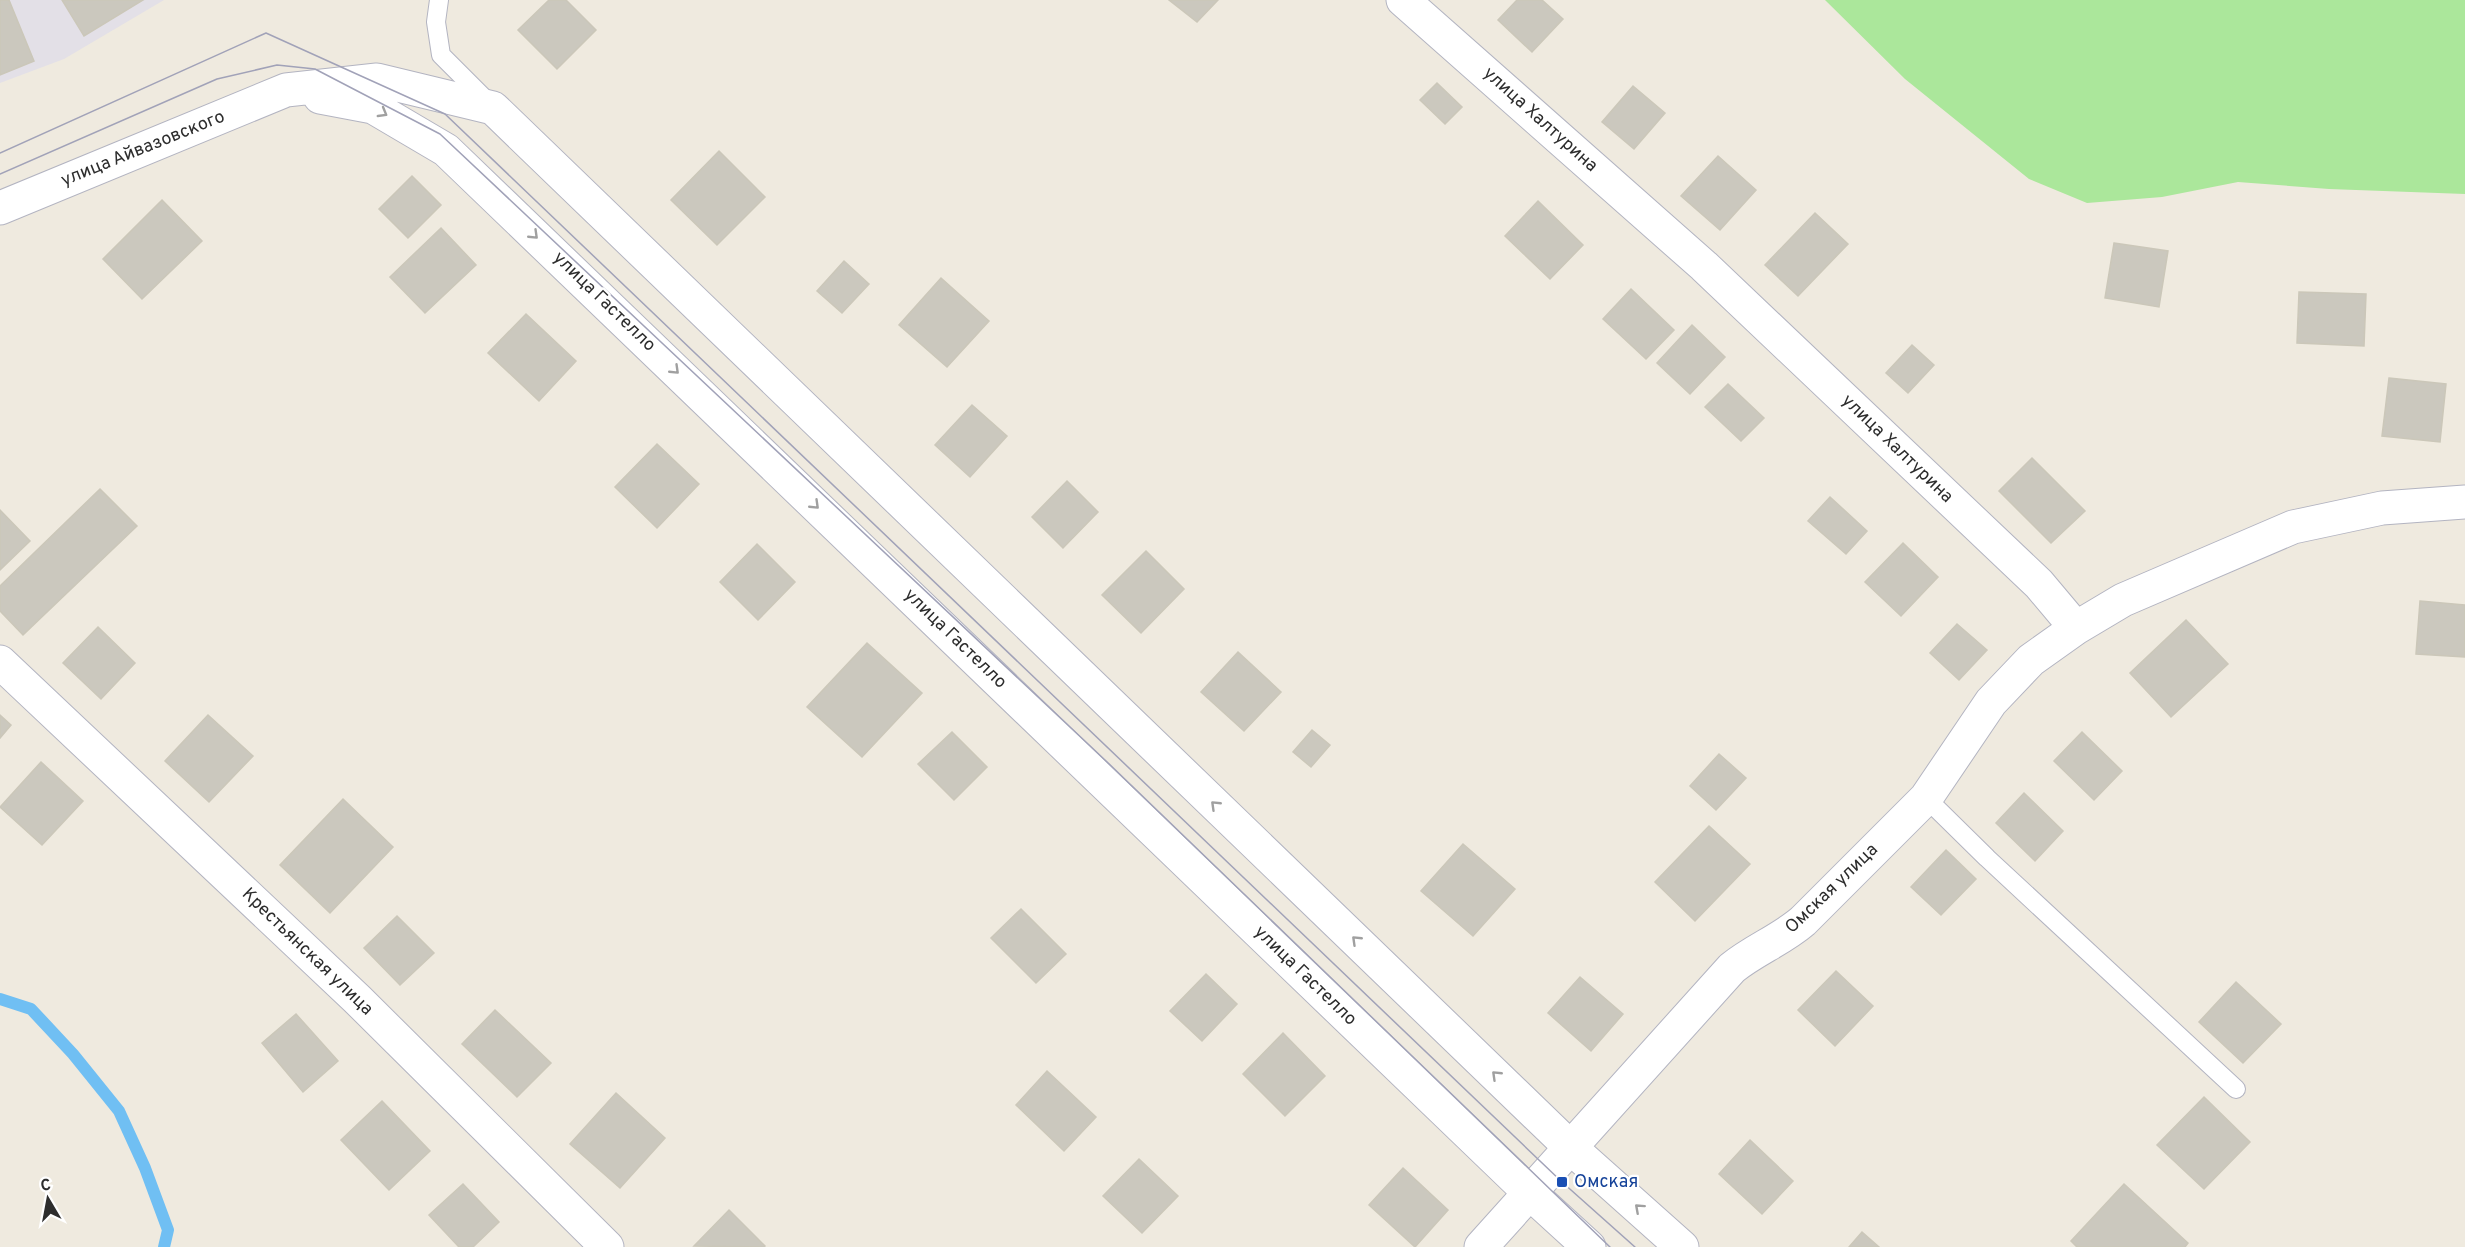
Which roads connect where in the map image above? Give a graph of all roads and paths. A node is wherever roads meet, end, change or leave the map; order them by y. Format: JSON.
{"nodes":[{"id":1,"x":439,"y":0,"type":"edge"},
{"id":2,"x":1403,"y":0,"type":"edge"},
{"id":3,"x":286,"y":90,"type":"junction"},
{"id":4,"x":493,"y":108,"type":"junction"},
{"id":5,"x":0,"y":208,"type":"edge"},
{"id":6,"x":2465,"y":502,"type":"edge"},
{"id":7,"x":2076,"y":628,"type":"junction"},
{"id":8,"x":0,"y":662,"type":"edge"},
{"id":9,"x":1926,"y":798,"type":"junction"},
{"id":10,"x":2236,"y":1089,"type":"dead end"},
{"id":11,"x":1571,"y":1148,"type":"junction"},
{"id":12,"x":1530,"y":1193,"type":"junction"},
{"id":13,"x":608,"y":1247,"type":"edge"},
{"id":14,"x":1481,"y":1247,"type":"edge"},
{"id":15,"x":1589,"y":1247,"type":"edge"},
{"id":16,"x":1683,"y":1247,"type":"edge"}],
"edges":[{"from":1,"to":4,"type":"lane"},
{"from":2,"to":7,"type":"street","name":"улица Халтурина"},
{"from":3,"to":4,"type":"street","name":"улица Айвазовского"},
{"from":3,"to":5,"type":"street","name":"улица Айвазовского"},
{"from":3,"to":12,"type":"street","name":"улица Гастелло","one_way":true},
{"from":11,"to":4,"type":"street","one_way":true},
{"from":6,"to":7,"type":"street"},
{"from":7,"to":9,"type":"street","name":"Омская улица"},
{"from":8,"to":13,"type":"street","name":"Крестьянская улица"},
{"from":9,"to":10,"type":"lane"},
{"from":9,"to":11,"type":"street","name":"Омская улица"},
{"from":11,"to":12,"type":"street","name":"Омская улица"},
{"from":16,"to":11,"type":"street","one_way":true},
{"from":12,"to":14,"type":"street","name":"Омская улица"},
{"from":12,"to":15,"type":"street","name":"улица Гастелло"}]}
